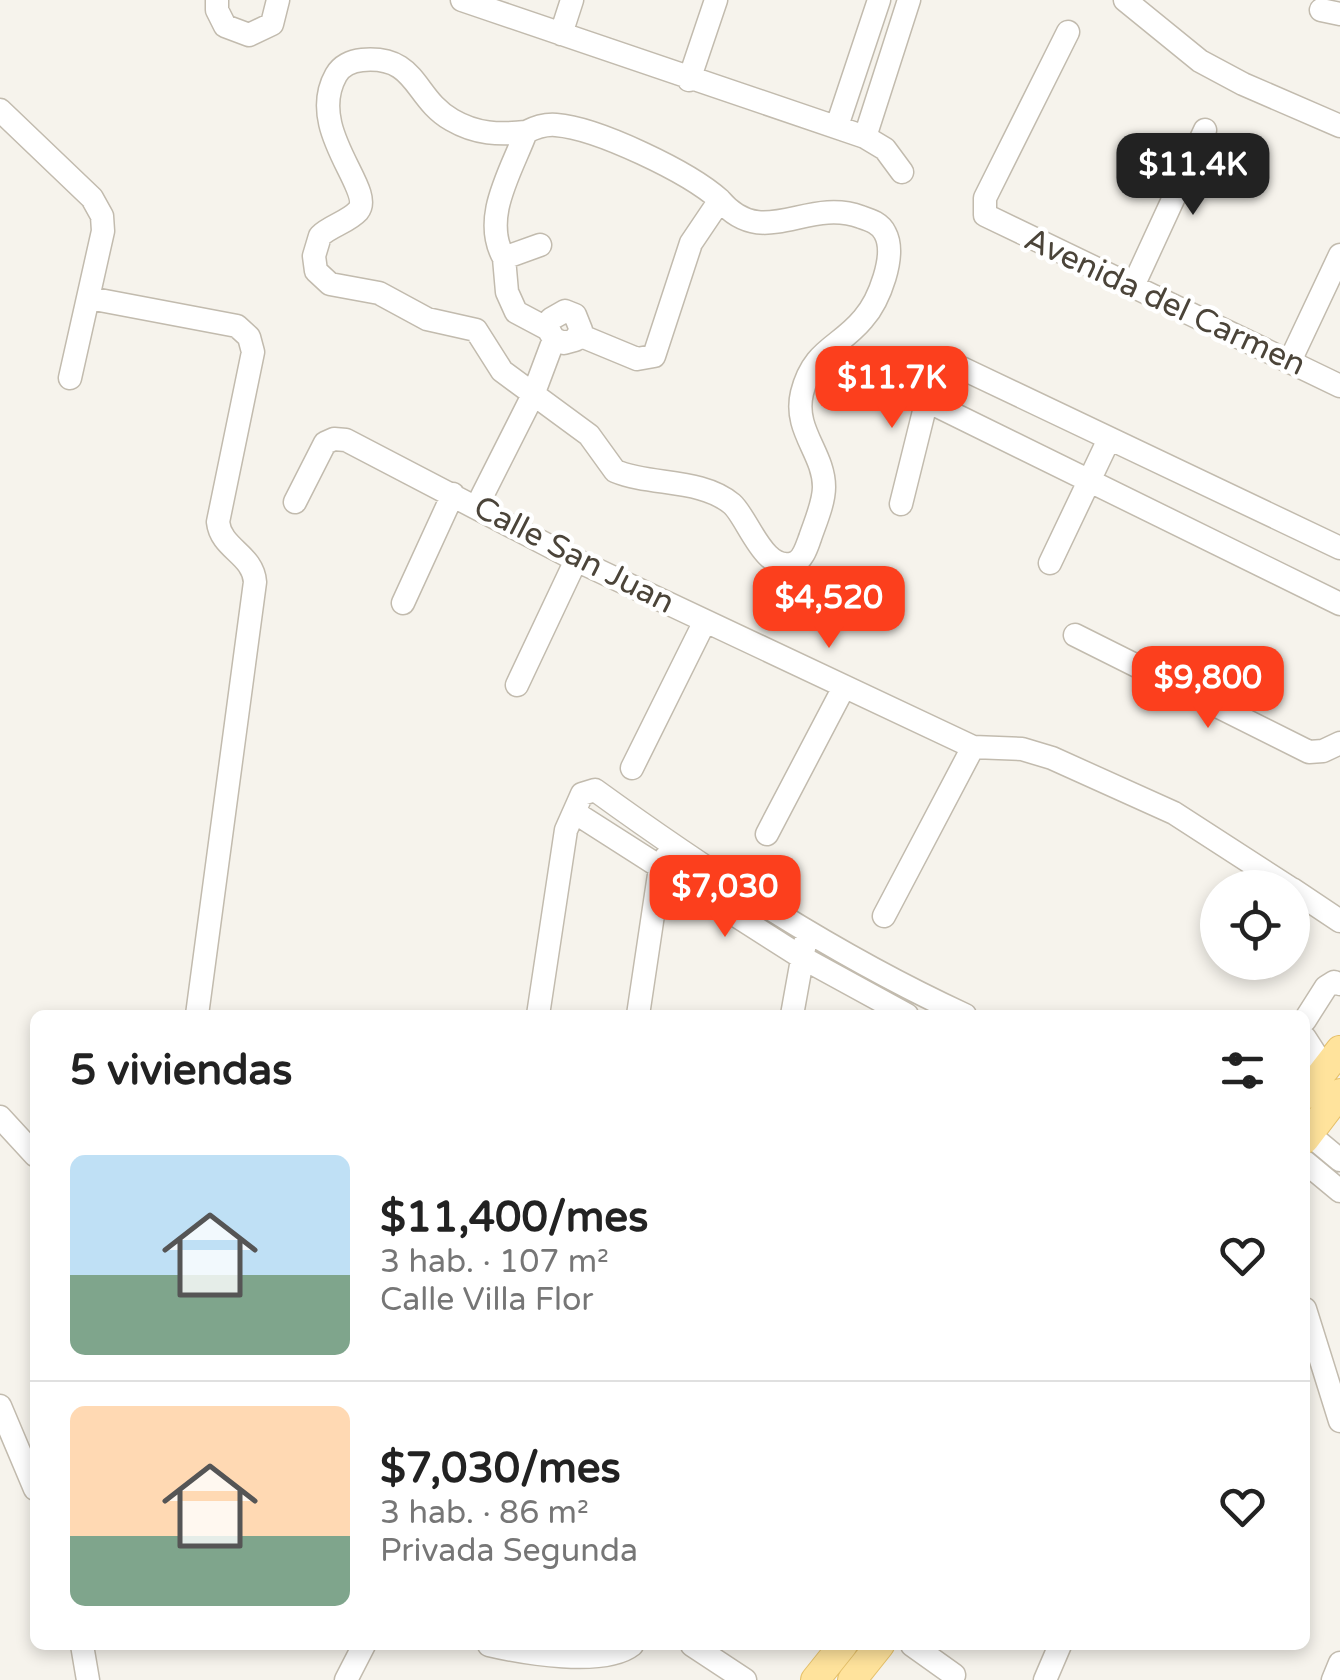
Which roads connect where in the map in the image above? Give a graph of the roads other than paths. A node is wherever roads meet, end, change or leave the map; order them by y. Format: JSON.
{"nodes":[{"id":1,"x":217,"y":0,"type":"edge"},
{"id":2,"x":278,"y":0,"type":"edge"},
{"id":3,"x":462,"y":0,"type":"edge"},
{"id":4,"x":540,"y":0,"type":"edge"},
{"id":5,"x":572,"y":0,"type":"edge"},
{"id":6,"x":716,"y":0,"type":"edge"},
{"id":7,"x":879,"y":0,"type":"edge"},
{"id":8,"x":910,"y":0,"type":"edge"},
{"id":9,"x":1125,"y":0,"type":"edge"},
{"id":10,"x":871,"y":23,"type":"junction"},
{"id":11,"x":532,"y":24,"type":"junction"},
{"id":12,"x":898,"y":32,"type":"junction"},
{"id":13,"x":1068,"y":32,"type":"dead end"},
{"id":14,"x":561,"y":34,"type":"junction"},
{"id":15,"x":689,"y":80,"type":"junction"},
{"id":16,"x":0,"y":110,"type":"edge"},
{"id":17,"x":837,"y":126,"type":"junction"},
{"id":18,"x":1340,"y":126,"type":"edge"},
{"id":19,"x":1204,"y":130,"type":"dead end"},
{"id":20,"x":526,"y":132,"type":"junction"},
{"id":21,"x":866,"y":137,"type":"junction"},
{"id":22,"x":902,"y":172,"type":"dead end"},
{"id":23,"x":720,"y":200,"type":"junction"},
{"id":24,"x":540,"y":245,"type":"dead end"},
{"id":25,"x":1340,"y":255,"type":"edge"},
{"id":26,"x":504,"y":258,"type":"junction"},
{"id":27,"x":1134,"y":284,"type":"junction"},
{"id":28,"x":89,"y":298,"type":"junction"},
{"id":29,"x":551,"y":334,"type":"junction"},
{"id":30,"x":1290,"y":361,"type":"junction"},
{"id":31,"x":70,"y":378,"type":"dead end"},
{"id":32,"x":1340,"y":386,"type":"edge"},
{"id":33,"x":533,"y":395,"type":"junction"},
{"id":34,"x":927,"y":401,"type":"junction"},
{"id":35,"x":1109,"y":438,"type":"junction"},
{"id":36,"x":1089,"y":480,"type":"junction"},
{"id":37,"x":453,"y":494,"type":"junction"},
{"id":38,"x":295,"y":502,"type":"dead end"},
{"id":39,"x":901,"y":504,"type":"dead end"},
{"id":40,"x":477,"y":506,"type":"junction"},
{"id":41,"x":1340,"y":548,"type":"edge"},
{"id":42,"x":576,"y":560,"type":"junction"},
{"id":43,"x":1050,"y":564,"type":"dead end"},
{"id":44,"x":403,"y":603,"type":"dead end"},
{"id":45,"x":1340,"y":604,"type":"edge"},
{"id":46,"x":705,"y":621,"type":"junction"},
{"id":47,"x":1075,"y":635,"type":"dead end"},
{"id":48,"x":517,"y":686,"type":"dead end"},
{"id":49,"x":844,"y":687,"type":"junction"},
{"id":50,"x":1340,"y":743,"type":"edge"},
{"id":51,"x":972,"y":747,"type":"junction"},
{"id":52,"x":632,"y":768,"type":"dead end"},
{"id":53,"x":574,"y":812,"type":"junction"},
{"id":54,"x":767,"y":834,"type":"dead end"},
{"id":55,"x":672,"y":846,"type":"junction"},
{"id":56,"x":660,"y":868,"type":"junction"},
{"id":57,"x":1263,"y":870,"type":"edge"},
{"id":58,"x":1310,"y":900,"type":"edge"},
{"id":59,"x":884,"y":916,"type":"dead end"},
{"id":60,"x":1340,"y":920,"type":"edge"},
{"id":61,"x":808,"y":930,"type":"junction"},
{"id":62,"x":801,"y":957,"type":"junction"},
{"id":63,"x":1340,"y":984,"type":"edge"},
{"id":64,"x":198,"y":1010,"type":"edge"},
{"id":65,"x":539,"y":1010,"type":"edge"},
{"id":66,"x":639,"y":1010,"type":"edge"},
{"id":67,"x":793,"y":1010,"type":"edge"},
{"id":68,"x":899,"y":1010,"type":"edge"},
{"id":69,"x":949,"y":1010,"type":"edge"},
{"id":70,"x":1310,"y":1012,"type":"edge"},
{"id":71,"x":1310,"y":1045,"type":"edge"},
{"id":72,"x":1336,"y":1084,"type":"edge"},
{"id":73,"x":1310,"y":1093,"type":"edge"},
{"id":74,"x":0,"y":1117,"type":"edge"},
{"id":75,"x":1310,"y":1134,"type":"edge"},
{"id":76,"x":1310,"y":1144,"type":"edge"},
{"id":77,"x":1310,"y":1148,"type":"edge"},
{"id":78,"x":30,"y":1150,"type":"edge"},
{"id":79,"x":1340,"y":1160,"type":"edge"},
{"id":80,"x":1340,"y":1191,"type":"edge"},
{"id":81,"x":1310,"y":1325,"type":"edge"},
{"id":82,"x":0,"y":1406,"type":"edge"},
{"id":83,"x":1340,"y":1421,"type":"edge"},
{"id":84,"x":30,"y":1477,"type":"edge"},
{"id":85,"x":83,"y":1650,"type":"edge"},
{"id":86,"x":361,"y":1650,"type":"edge"},
{"id":87,"x":535,"y":1650,"type":"edge"},
{"id":88,"x":625,"y":1650,"type":"edge"},
{"id":89,"x":700,"y":1650,"type":"edge"},
{"id":90,"x":839,"y":1650,"type":"edge"},
{"id":91,"x":876,"y":1650,"type":"edge"},
{"id":92,"x":919,"y":1650,"type":"edge"},
{"id":93,"x":1058,"y":1650,"type":"edge"},
{"id":94,"x":1340,"y":1662,"type":"edge"},
{"id":95,"x":954,"y":1675,"type":"dead end"},
{"id":96,"x":88,"y":1680,"type":"edge"},
{"id":97,"x":346,"y":1680,"type":"edge"},
{"id":98,"x":745,"y":1680,"type":"edge"},
{"id":99,"x":815,"y":1680,"type":"edge"},
{"id":100,"x":852,"y":1680,"type":"edge"},
{"id":101,"x":1045,"y":1680,"type":"edge"},
{"id":102,"x":1333,"y":1680,"type":"edge"}],
"edges":[{"from":1,"to":2,"type":"street"},
{"from":3,"to":11,"type":"street"},
{"from":4,"to":11,"type":"street"},
{"from":5,"to":14,"type":"street"},
{"from":6,"to":15,"type":"street"},
{"from":7,"to":10,"type":"street"},
{"from":8,"to":12,"type":"street"},
{"from":9,"to":18,"type":"street"},
{"from":10,"to":12,"type":"street"},
{"from":10,"to":17,"type":"street"},
{"from":11,"to":14,"type":"street"},
{"from":12,"to":21,"type":"street"},
{"from":13,"to":27,"type":"street","name":"Avenida del Carmen"},
{"from":14,"to":15,"type":"street"},
{"from":15,"to":17,"type":"street"},
{"from":16,"to":28,"type":"street"},
{"from":17,"to":21,"type":"street"},
{"from":19,"to":27,"type":"street"},
{"from":20,"to":23,"type":"street"},
{"from":20,"to":26,"type":"street"},
{"from":20,"to":33,"type":"street"},
{"from":21,"to":22,"type":"street"},
{"from":23,"to":29,"type":"street"},
{"from":23,"to":33,"type":"street"},
{"from":24,"to":26,"type":"street"},
{"from":25,"to":30,"type":"street"},
{"from":26,"to":29,"type":"street"},
{"from":27,"to":30,"type":"street","name":"Avenida del Carmen"},
{"from":28,"to":31,"type":"street"},
{"from":28,"to":64,"type":"street"},
{"from":29,"to":33,"type":"street"},
{"from":30,"to":32,"type":"street","name":"Avenida del Carmen"},
{"from":33,"to":40,"type":"street"},
{"from":34,"to":35,"type":"street"},
{"from":34,"to":36,"type":"street"},
{"from":34,"to":39,"type":"street"},
{"from":35,"to":36,"type":"street"},
{"from":35,"to":41,"type":"street"},
{"from":36,"to":43,"type":"street"},
{"from":36,"to":45,"type":"street"},
{"from":37,"to":38,"type":"street","name":"Calle San Juan"},
{"from":37,"to":40,"type":"street","name":"Calle San Juan"},
{"from":37,"to":44,"type":"street"},
{"from":40,"to":42,"type":"street","name":"Calle San Juan"},
{"from":42,"to":46,"type":"street","name":"Calle San Juan"},
{"from":42,"to":48,"type":"street"},
{"from":46,"to":49,"type":"street","name":"Calle San Juan"},
{"from":46,"to":52,"type":"street"},
{"from":47,"to":50,"type":"street"},
{"from":49,"to":51,"type":"street","name":"Calle San Juan"},
{"from":49,"to":54,"type":"street"},
{"from":51,"to":57,"type":"street","name":"Calle San Juan"},
{"from":51,"to":59,"type":"street"},
{"from":53,"to":55,"type":"street"},
{"from":53,"to":56,"type":"street"},
{"from":53,"to":65,"type":"street"},
{"from":55,"to":56,"type":"street"},
{"from":55,"to":61,"type":"street"},
{"from":56,"to":62,"type":"street"},
{"from":56,"to":66,"type":"street"},
{"from":58,"to":60,"type":"street","name":"Calle San Juan"},
{"from":61,"to":62,"type":"street"},
{"from":61,"to":69,"type":"street"},
{"from":62,"to":67,"type":"street"},
{"from":62,"to":68,"type":"street"},
{"from":63,"to":70,"type":"street"},
{"from":71,"to":72,"type":"street"},
{"from":72,"to":73,"type":"main road"},
{"from":72,"to":75,"type":"main road"},
{"from":74,"to":78,"type":"street"},
{"from":76,"to":79,"type":"street"},
{"from":77,"to":80,"type":"street"},
{"from":81,"to":83,"type":"street"},
{"from":82,"to":84,"type":"street"},
{"from":85,"to":96,"type":"street"},
{"from":86,"to":97,"type":"street"},
{"from":87,"to":88,"type":"street"},
{"from":89,"to":98,"type":"street"},
{"from":90,"to":99,"type":"main road"},
{"from":91,"to":100,"type":"main road"},
{"from":92,"to":95,"type":"street"},
{"from":93,"to":101,"type":"street"},
{"from":94,"to":102,"type":"street"}]}
